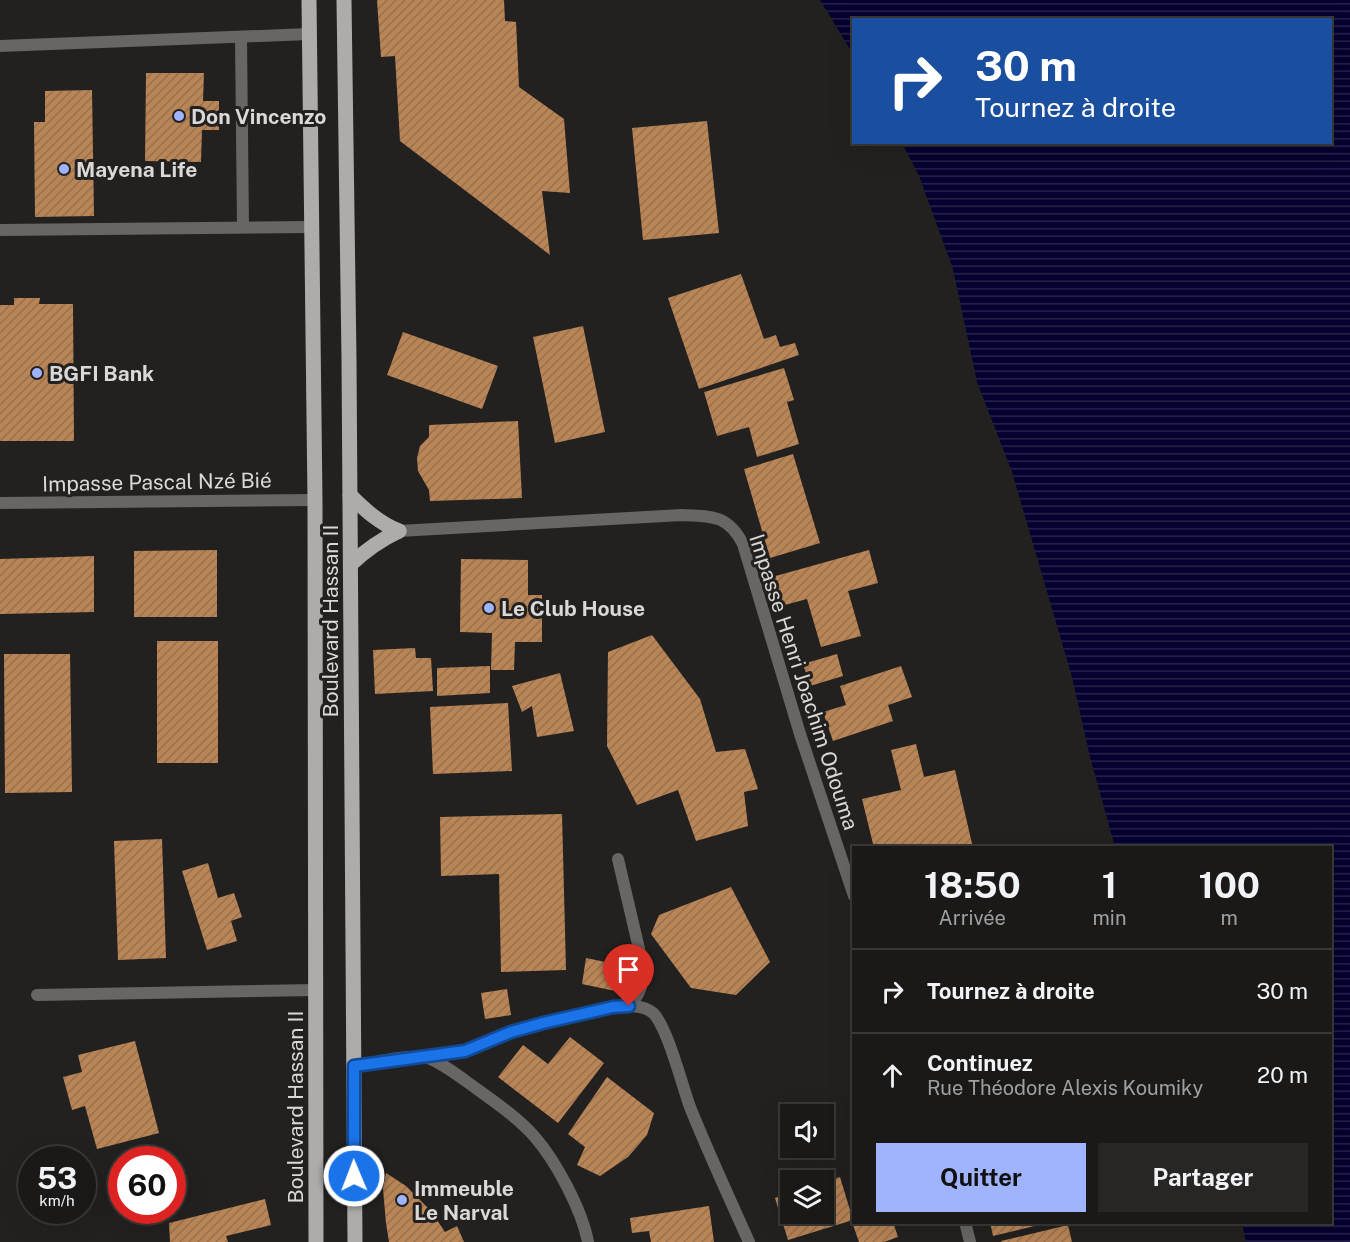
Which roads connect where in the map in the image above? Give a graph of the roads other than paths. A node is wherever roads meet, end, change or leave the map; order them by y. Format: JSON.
{"nodes":[{"id":1,"x":309,"y":0,"type":"edge"},
{"id":2,"x":344,"y":0,"type":"edge"},
{"id":3,"x":309,"y":34,"type":"junction"},
{"id":4,"x":241,"y":37,"type":"junction"},
{"id":5,"x":0,"y":46,"type":"edge"},
{"id":6,"x":243,"y":227,"type":"junction"},
{"id":7,"x":312,"y":227,"type":"junction"},
{"id":8,"x":0,"y":230,"type":"edge"},
{"id":9,"x":350,"y":495,"type":"junction"},
{"id":10,"x":315,"y":500,"type":"junction"},
{"id":11,"x":0,"y":503,"type":"edge"},
{"id":12,"x":399,"y":531,"type":"junction"},
{"id":13,"x":351,"y":564,"type":"junction"},
{"id":14,"x":618,"y":860,"type":"dead end"},
{"id":15,"x":852,"y":890,"type":"edge"},
{"id":16,"x":316,"y":990,"type":"junction"},
{"id":17,"x":37,"y":995,"type":"dead end"},
{"id":18,"x":629,"y":1006,"type":"junction"},
{"id":19,"x":425,"y":1057,"type":"junction"},
{"id":20,"x":354,"y":1066,"type":"junction"},
{"id":21,"x":966,"y":1224,"type":"edge"},
{"id":22,"x":316,"y":1242,"type":"edge"},
{"id":23,"x":355,"y":1242,"type":"edge"},
{"id":24,"x":588,"y":1242,"type":"edge"},
{"id":25,"x":749,"y":1242,"type":"edge"},
{"id":26,"x":970,"y":1242,"type":"edge"}],
"edges":[{"from":1,"to":3,"type":"main road","name":"Boulevard Hassan II"},
{"from":2,"to":9,"type":"main road","name":"Boulevard Hassan II"},
{"from":3,"to":4,"type":"street"},
{"from":3,"to":7,"type":"main road","name":"Boulevard Hassan II"},
{"from":4,"to":5,"type":"street"},
{"from":4,"to":6,"type":"street"},
{"from":6,"to":7,"type":"street"},
{"from":6,"to":8,"type":"street"},
{"from":7,"to":10,"type":"main road","name":"Boulevard Hassan II"},
{"from":9,"to":12,"type":"main road"},
{"from":9,"to":13,"type":"main road","name":"Boulevard Hassan II"},
{"from":10,"to":11,"type":"street","name":"Impasse Pascal Nzé Bié"},
{"from":10,"to":16,"type":"main road","name":"Boulevard Hassan II"},
{"from":12,"to":13,"type":"main road"},
{"from":12,"to":15,"type":"street","name":"Impasse Henri Joachim Odouma"},
{"from":13,"to":20,"type":"main road","name":"Boulevard Hassan II"},
{"from":14,"to":18,"type":"street"},
{"from":16,"to":17,"type":"street"},
{"from":16,"to":22,"type":"main road","name":"Boulevard Hassan II"},
{"from":18,"to":19,"type":"street"},
{"from":18,"to":25,"type":"street"},
{"from":19,"to":20,"type":"street"},
{"from":19,"to":24,"type":"street"},
{"from":20,"to":23,"type":"main road","name":"Boulevard Hassan II"},
{"from":21,"to":26,"type":"street"}]}
